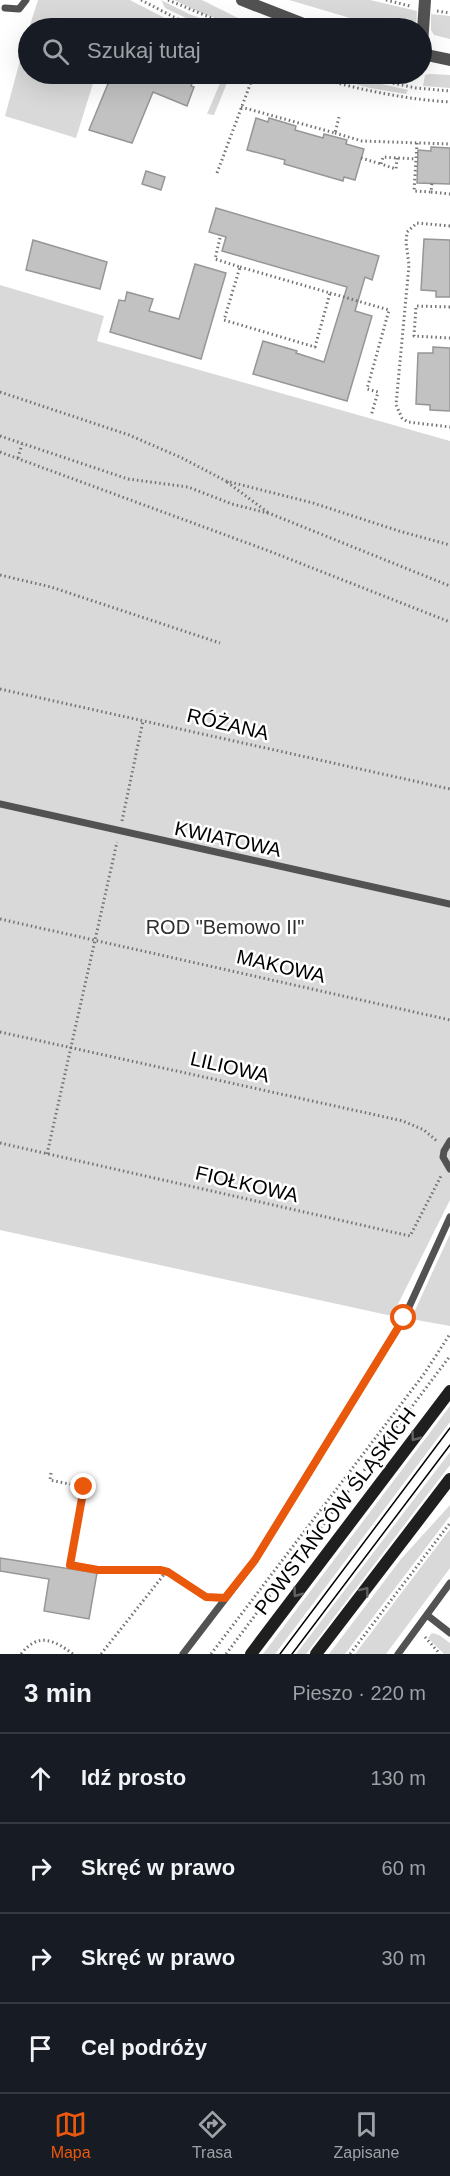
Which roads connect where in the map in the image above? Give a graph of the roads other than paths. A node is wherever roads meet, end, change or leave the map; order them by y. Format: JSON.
{"nodes":[{"id":1,"x":26,"y":0,"type":"edge"},
{"id":2,"x":242,"y":0,"type":"edge"},
{"id":3,"x":425,"y":0,"type":"edge"},
{"id":4,"x":5,"y":8,"type":"dead end"},
{"id":5,"x":288,"y":18,"type":"edge"},
{"id":6,"x":424,"y":18,"type":"edge"},
{"id":7,"x":450,"y":53,"type":"edge"},
{"id":8,"x":432,"y":54,"type":"edge"},
{"id":9,"x":432,"y":56,"type":"edge"},
{"id":10,"x":450,"y":60,"type":"edge"},
{"id":11,"x":0,"y":804,"type":"edge"},
{"id":12,"x":450,"y":904,"type":"edge"},
{"id":13,"x":450,"y":1142,"type":"edge"},
{"id":14,"x":448,"y":1167,"type":"edge"},
{"id":15,"x":450,"y":1217,"type":"edge"},
{"id":16,"x":450,"y":1390,"type":"edge"},
{"id":17,"x":450,"y":1479,"type":"edge"},
{"id":18,"x":450,"y":1583,"type":"edge"},
{"id":19,"x":427,"y":1615,"type":"junction"},
{"id":20,"x":450,"y":1634,"type":"edge"},
{"id":21,"x":183,"y":1654,"type":"edge"},
{"id":22,"x":251,"y":1654,"type":"edge"},
{"id":23,"x":316,"y":1654,"type":"edge"},
{"id":24,"x":398,"y":1654,"type":"edge"}],
"edges":[{"from":1,"to":4,"type":"lane"},
{"from":2,"to":5,"type":"street"},
{"from":3,"to":6,"type":"street"},
{"from":7,"to":8,"type":"street"},
{"from":9,"to":10,"type":"street"},
{"from":11,"to":12,"type":"lane","name":"KWIATOWA"},
{"from":13,"to":14,"type":"lane"},
{"from":15,"to":21,"type":"lane"},
{"from":16,"to":22,"type":"main road","name":"POWSTAŃCÓW ŚLĄSKICH","one_way":true},
{"from":23,"to":17,"type":"main road","one_way":true},
{"from":18,"to":19,"type":"lane"},
{"from":19,"to":20,"type":"lane"},
{"from":19,"to":24,"type":"lane"}]}
